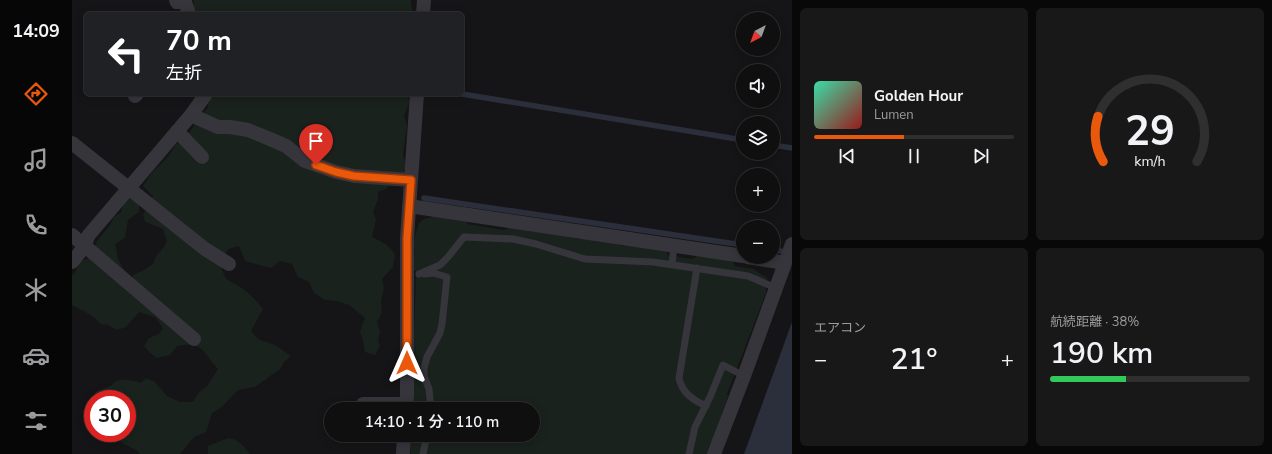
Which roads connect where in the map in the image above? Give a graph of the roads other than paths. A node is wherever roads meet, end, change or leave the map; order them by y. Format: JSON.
{"nodes":[{"id":1,"x":176,"y":0,"type":"edge"},
{"id":2,"x":196,"y":0,"type":"edge"},
{"id":3,"x":424,"y":0,"type":"edge"},
{"id":4,"x":189,"y":12,"type":"edge"},
{"id":5,"x":196,"y":12,"type":"edge"},
{"id":6,"x":423,"y":12,"type":"edge"},
{"id":7,"x":205,"y":96,"type":"edge"},
{"id":8,"x":417,"y":96,"type":"edge"},
{"id":9,"x":191,"y":115,"type":"junction"},
{"id":10,"x":177,"y":131,"type":"junction"},
{"id":11,"x":72,"y":143,"type":"edge"},
{"id":12,"x":202,"y":157,"type":"dead end"},
{"id":13,"x":411,"y":180,"type":"junction"},
{"id":14,"x":129,"y":188,"type":"junction"},
{"id":15,"x":410,"y":206,"type":"junction"},
{"id":16,"x":72,"y":235,"type":"edge"},
{"id":17,"x":792,"y":244,"type":"edge"},
{"id":18,"x":85,"y":246,"type":"junction"},
{"id":19,"x":674,"y":246,"type":"junction"},
{"id":20,"x":736,"y":255,"type":"edge"},
{"id":21,"x":72,"y":262,"type":"edge"},
{"id":22,"x":780,"y":262,"type":"edge"},
{"id":23,"x":785,"y":263,"type":"junction"},
{"id":24,"x":229,"y":264,"type":"dead end"},
{"id":25,"x":672,"y":264,"type":"junction"},
{"id":26,"x":697,"y":268,"type":"junction"},
{"id":27,"x":413,"y":272,"type":"junction"},
{"id":28,"x":776,"y":288,"type":"junction"},
{"id":29,"x":194,"y":339,"type":"dead end"},
{"id":30,"x":744,"y":376,"type":"junction"},
{"id":31,"x":406,"y":402,"type":"edge"},
{"id":32,"x":431,"y":402,"type":"edge"},
{"id":33,"x":706,"y":406,"type":"junction"},
{"id":34,"x":404,"y":442,"type":"edge"},
{"id":35,"x":426,"y":442,"type":"edge"},
{"id":36,"x":403,"y":454,"type":"edge"},
{"id":37,"x":423,"y":454,"type":"edge"},
{"id":38,"x":689,"y":454,"type":"edge"},
{"id":39,"x":714,"y":454,"type":"edge"}],
"edges":[{"from":1,"to":4,"type":"street"},
{"from":2,"to":5,"type":"street"},
{"from":3,"to":6,"type":"street"},
{"from":7,"to":9,"type":"street"},
{"from":8,"to":13,"type":"street"},
{"from":9,"to":10,"type":"street"},
{"from":9,"to":13,"type":"street"},
{"from":10,"to":12,"type":"street"},
{"from":10,"to":14,"type":"street"},
{"from":11,"to":14,"type":"street"},
{"from":13,"to":15,"type":"street"},
{"from":14,"to":18,"type":"street"},
{"from":14,"to":24,"type":"street"},
{"from":15,"to":19,"type":"street"},
{"from":15,"to":27,"type":"street"},
{"from":16,"to":18,"type":"street"},
{"from":17,"to":23,"type":"street"},
{"from":18,"to":21,"type":"street"},
{"from":18,"to":29,"type":"street"},
{"from":19,"to":20,"type":"street"},
{"from":19,"to":25,"type":"lane"},
{"from":22,"to":23,"type":"street"},
{"from":23,"to":28,"type":"street"},
{"from":25,"to":26,"type":"lane"},
{"from":25,"to":27,"type":"lane"},
{"from":26,"to":28,"type":"lane"},
{"from":26,"to":33,"type":"lane"},
{"from":27,"to":31,"type":"street"},
{"from":27,"to":32,"type":"lane"},
{"from":28,"to":30,"type":"street"},
{"from":30,"to":33,"type":"lane"},
{"from":30,"to":39,"type":"street"},
{"from":33,"to":38,"type":"lane"},
{"from":34,"to":36,"type":"street"},
{"from":35,"to":37,"type":"lane"}]}
